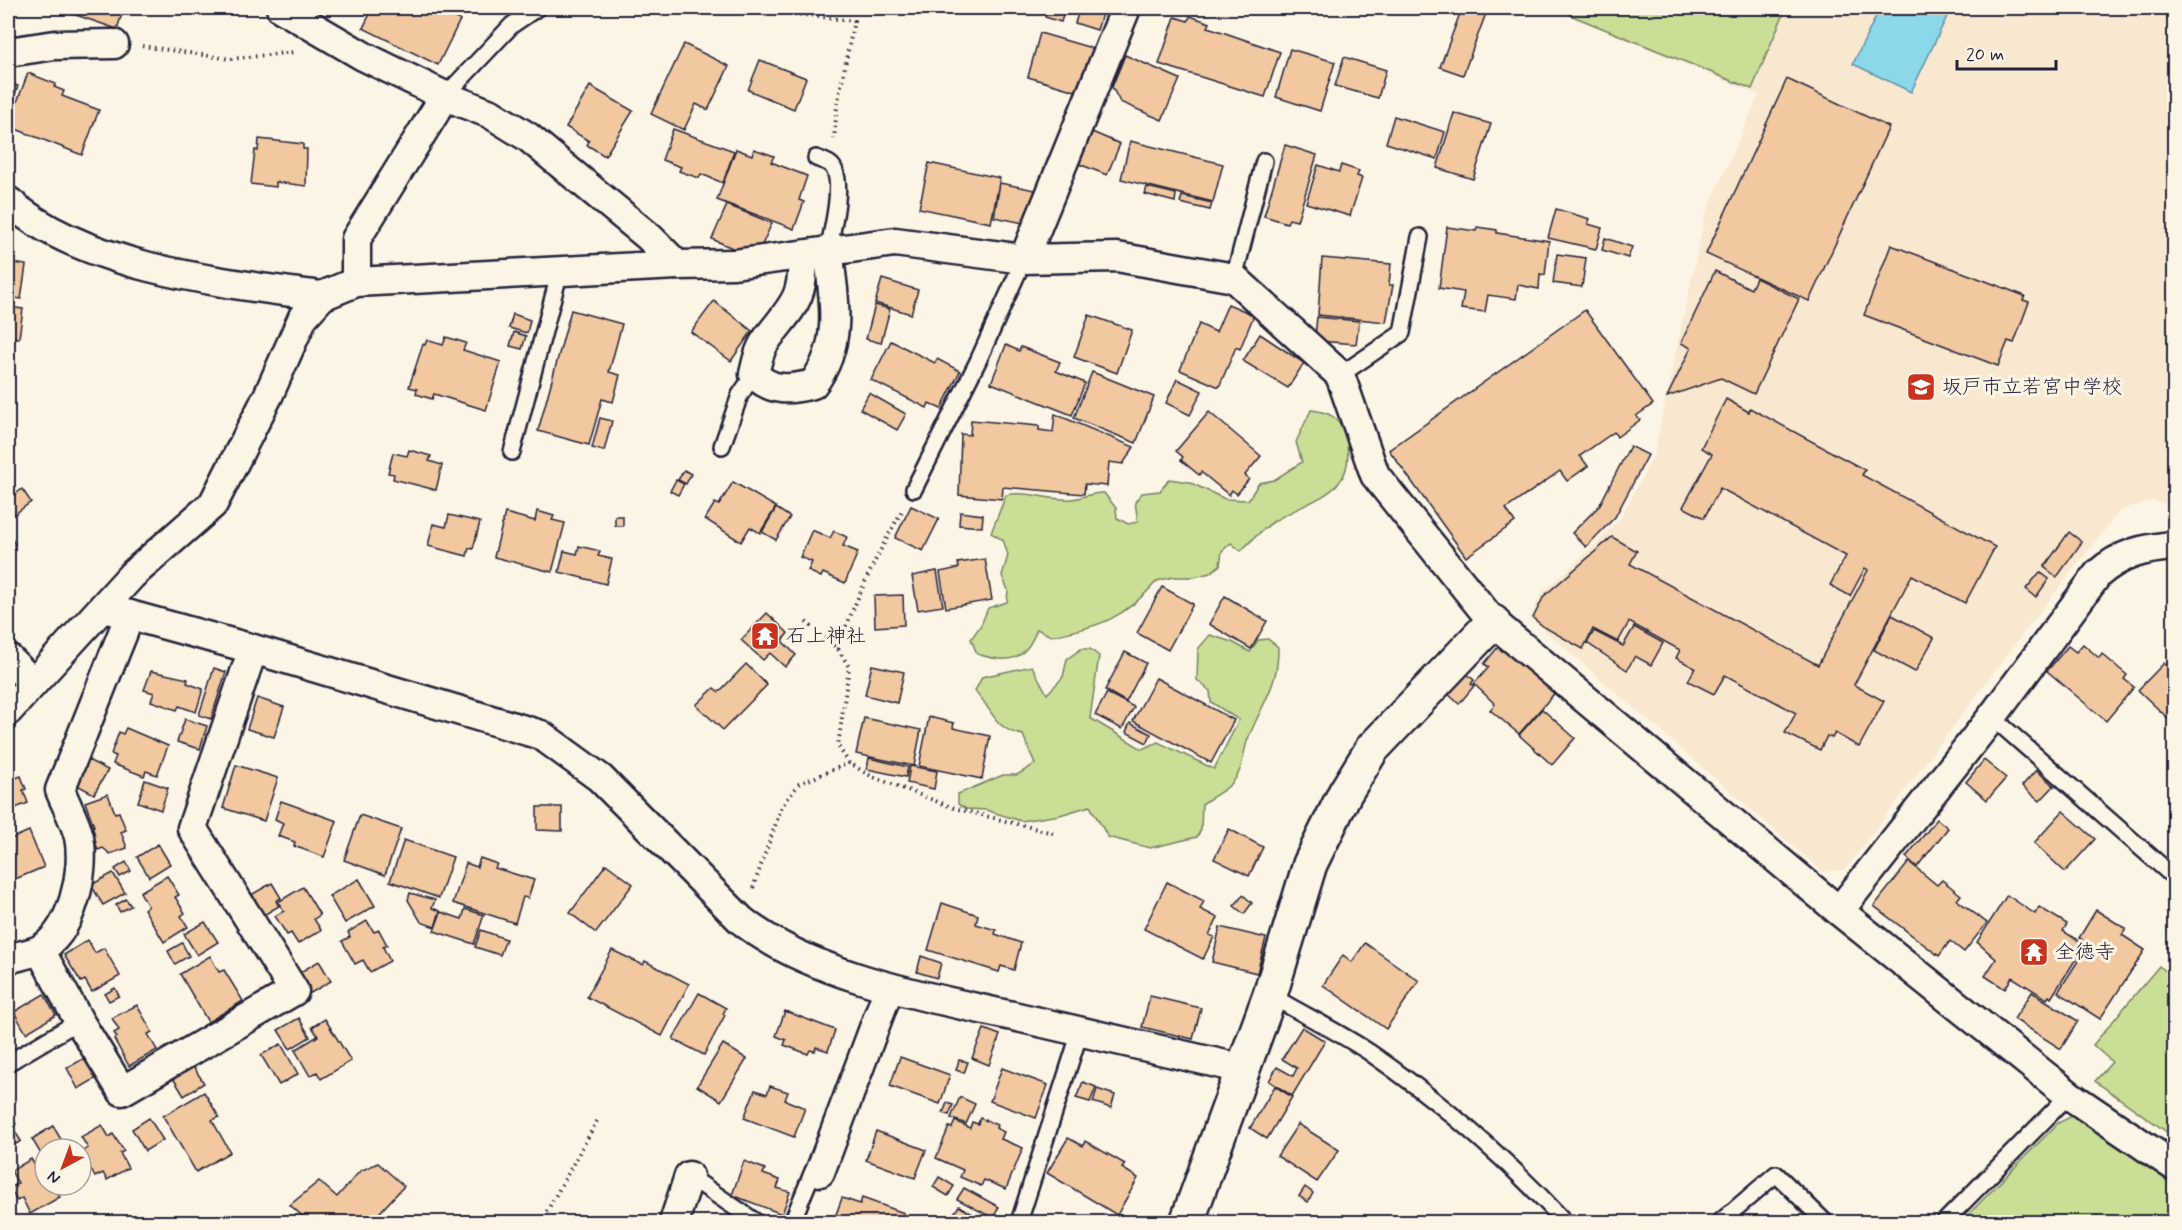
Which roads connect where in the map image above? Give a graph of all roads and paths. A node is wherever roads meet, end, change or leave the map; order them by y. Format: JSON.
{"nodes":[{"id":1,"x":281,"y":8,"type":"edge"},
{"id":2,"x":537,"y":8,"type":"edge"},
{"id":3,"x":746,"y":8,"type":"edge"},
{"id":4,"x":1126,"y":8,"type":"edge"},
{"id":5,"x":333,"y":38,"type":"junction"},
{"id":6,"x":114,"y":44,"type":"joint"},
{"id":7,"x":8,"y":52,"type":"edge"},
{"id":8,"x":445,"y":96,"type":"junction"},
{"id":9,"x":816,"y":158,"type":"dead end"},
{"id":10,"x":1264,"y":162,"type":"dead end"},
{"id":11,"x":831,"y":165,"type":"junction"},
{"id":12,"x":8,"y":201,"type":"edge"},
{"id":13,"x":1420,"y":237,"type":"dead end"},
{"id":14,"x":815,"y":253,"type":"junction"},
{"id":15,"x":1023,"y":259,"type":"junction"},
{"id":16,"x":677,"y":265,"type":"junction"},
{"id":17,"x":560,"y":271,"type":"junction"},
{"id":18,"x":1234,"y":278,"type":"junction"},
{"id":19,"x":356,"y":282,"type":"junction"},
{"id":20,"x":322,"y":297,"type":"junction"},
{"id":21,"x":754,"y":374,"type":"junction"},
{"id":22,"x":1340,"y":375,"type":"junction"},
{"id":23,"x":722,"y":446,"type":"dead end"},
{"id":24,"x":512,"y":452,"type":"dead end"},
{"id":25,"x":914,"y":489,"type":"joint"},
{"id":26,"x":2175,"y":546,"type":"edge"},
{"id":27,"x":117,"y":611,"type":"junction"},
{"id":28,"x":806,"y":622,"type":"dead end"},
{"id":29,"x":1492,"y":622,"type":"junction"},
{"id":30,"x":253,"y":649,"type":"junction"},
{"id":31,"x":838,"y":649,"type":"junction"},
{"id":32,"x":8,"y":658,"type":"edge"},
{"id":33,"x":33,"y":683,"type":"junction"},
{"id":34,"x":8,"y":711,"type":"edge"},
{"id":35,"x":1992,"y":717,"type":"junction"},
{"id":36,"x":849,"y":763,"type":"junction"},
{"id":37,"x":1057,"y":834,"type":"dead end"},
{"id":38,"x":2175,"y":877,"type":"edge"},
{"id":39,"x":1839,"y":911,"type":"junction"},
{"id":40,"x":741,"y":920,"type":"junction"},
{"id":41,"x":40,"y":950,"type":"junction"},
{"id":42,"x":8,"y":959,"type":"edge"},
{"id":43,"x":889,"y":988,"type":"junction"},
{"id":44,"x":1270,"y":995,"type":"junction"},
{"id":45,"x":79,"y":1021,"type":"junction"},
{"id":46,"x":1080,"y":1032,"type":"junction"},
{"id":47,"x":8,"y":1063,"type":"edge"},
{"id":48,"x":1243,"y":1069,"type":"junction"},
{"id":49,"x":2069,"y":1095,"type":"junction"},
{"id":50,"x":597,"y":1121,"type":"dead end"},
{"id":51,"x":2175,"y":1166,"type":"edge"},
{"id":52,"x":820,"y":1172,"type":"joint"},
{"id":53,"x":689,"y":1176,"type":"joint"},
{"id":54,"x":541,"y":1222,"type":"edge"},
{"id":55,"x":674,"y":1222,"type":"edge"},
{"id":56,"x":756,"y":1222,"type":"edge"},
{"id":57,"x":792,"y":1222,"type":"edge"},
{"id":58,"x":1019,"y":1222,"type":"edge"},
{"id":59,"x":1187,"y":1222,"type":"edge"},
{"id":60,"x":1565,"y":1222,"type":"edge"},
{"id":61,"x":1720,"y":1222,"type":"edge"},
{"id":62,"x":1825,"y":1222,"type":"edge"},
{"id":63,"x":1944,"y":1222,"type":"edge"}],
"edges":[{"from":1,"to":5,"type":"street"},
{"from":2,"to":8,"type":"lane"},
{"from":3,"to":11,"type":"path"},
{"from":4,"to":15,"type":"street"},
{"from":5,"to":6,"type":"path"},
{"from":5,"to":8,"type":"street"},
{"from":6,"to":7,"type":"street"},
{"from":8,"to":16,"type":"street"},
{"from":8,"to":19,"type":"street"},
{"from":9,"to":11,"type":"lane"},
{"from":10,"to":18,"type":"lane"},
{"from":11,"to":14,"type":"lane"},
{"from":12,"to":20,"type":"street"},
{"from":13,"to":22,"type":"lane"},
{"from":14,"to":15,"type":"street"},
{"from":14,"to":16,"type":"street"},
{"from":14,"to":21,"type":"street"},
{"from":14,"to":21,"type":"street"},
{"from":15,"to":18,"type":"street"},
{"from":15,"to":25,"type":"lane"},
{"from":16,"to":17,"type":"street"},
{"from":17,"to":19,"type":"street"},
{"from":17,"to":24,"type":"lane"},
{"from":18,"to":22,"type":"street"},
{"from":19,"to":20,"type":"street"},
{"from":20,"to":27,"type":"street"},
{"from":21,"to":23,"type":"lane"},
{"from":22,"to":29,"type":"street"},
{"from":25,"to":31,"type":"path"},
{"from":26,"to":35,"type":"street"},
{"from":27,"to":30,"type":"street"},
{"from":27,"to":33,"type":"street"},
{"from":27,"to":41,"type":"street"},
{"from":28,"to":31,"type":"path"},
{"from":29,"to":39,"type":"street"},
{"from":29,"to":44,"type":"street"},
{"from":30,"to":40,"type":"street"},
{"from":30,"to":45,"type":"street"},
{"from":31,"to":36,"type":"path"},
{"from":32,"to":33,"type":"street"},
{"from":33,"to":34,"type":"street"},
{"from":35,"to":38,"type":"lane"},
{"from":35,"to":39,"type":"street"},
{"from":36,"to":37,"type":"path"},
{"from":36,"to":40,"type":"path"},
{"from":39,"to":49,"type":"street"},
{"from":40,"to":43,"type":"street"},
{"from":41,"to":42,"type":"street"},
{"from":41,"to":45,"type":"street"},
{"from":43,"to":46,"type":"street"},
{"from":43,"to":52,"type":"street"},
{"from":44,"to":48,"type":"street"},
{"from":44,"to":60,"type":"lane"},
{"from":45,"to":47,"type":"lane"},
{"from":46,"to":48,"type":"street"},
{"from":46,"to":58,"type":"lane"},
{"from":48,"to":59,"type":"street"},
{"from":49,"to":51,"type":"street"},
{"from":49,"to":63,"type":"lane"},
{"from":50,"to":54,"type":"path"},
{"from":52,"to":57,"type":"lane"},
{"from":53,"to":55,"type":"street"},
{"from":53,"to":56,"type":"lane"},
{"from":61,"to":62,"type":"lane"}]}
